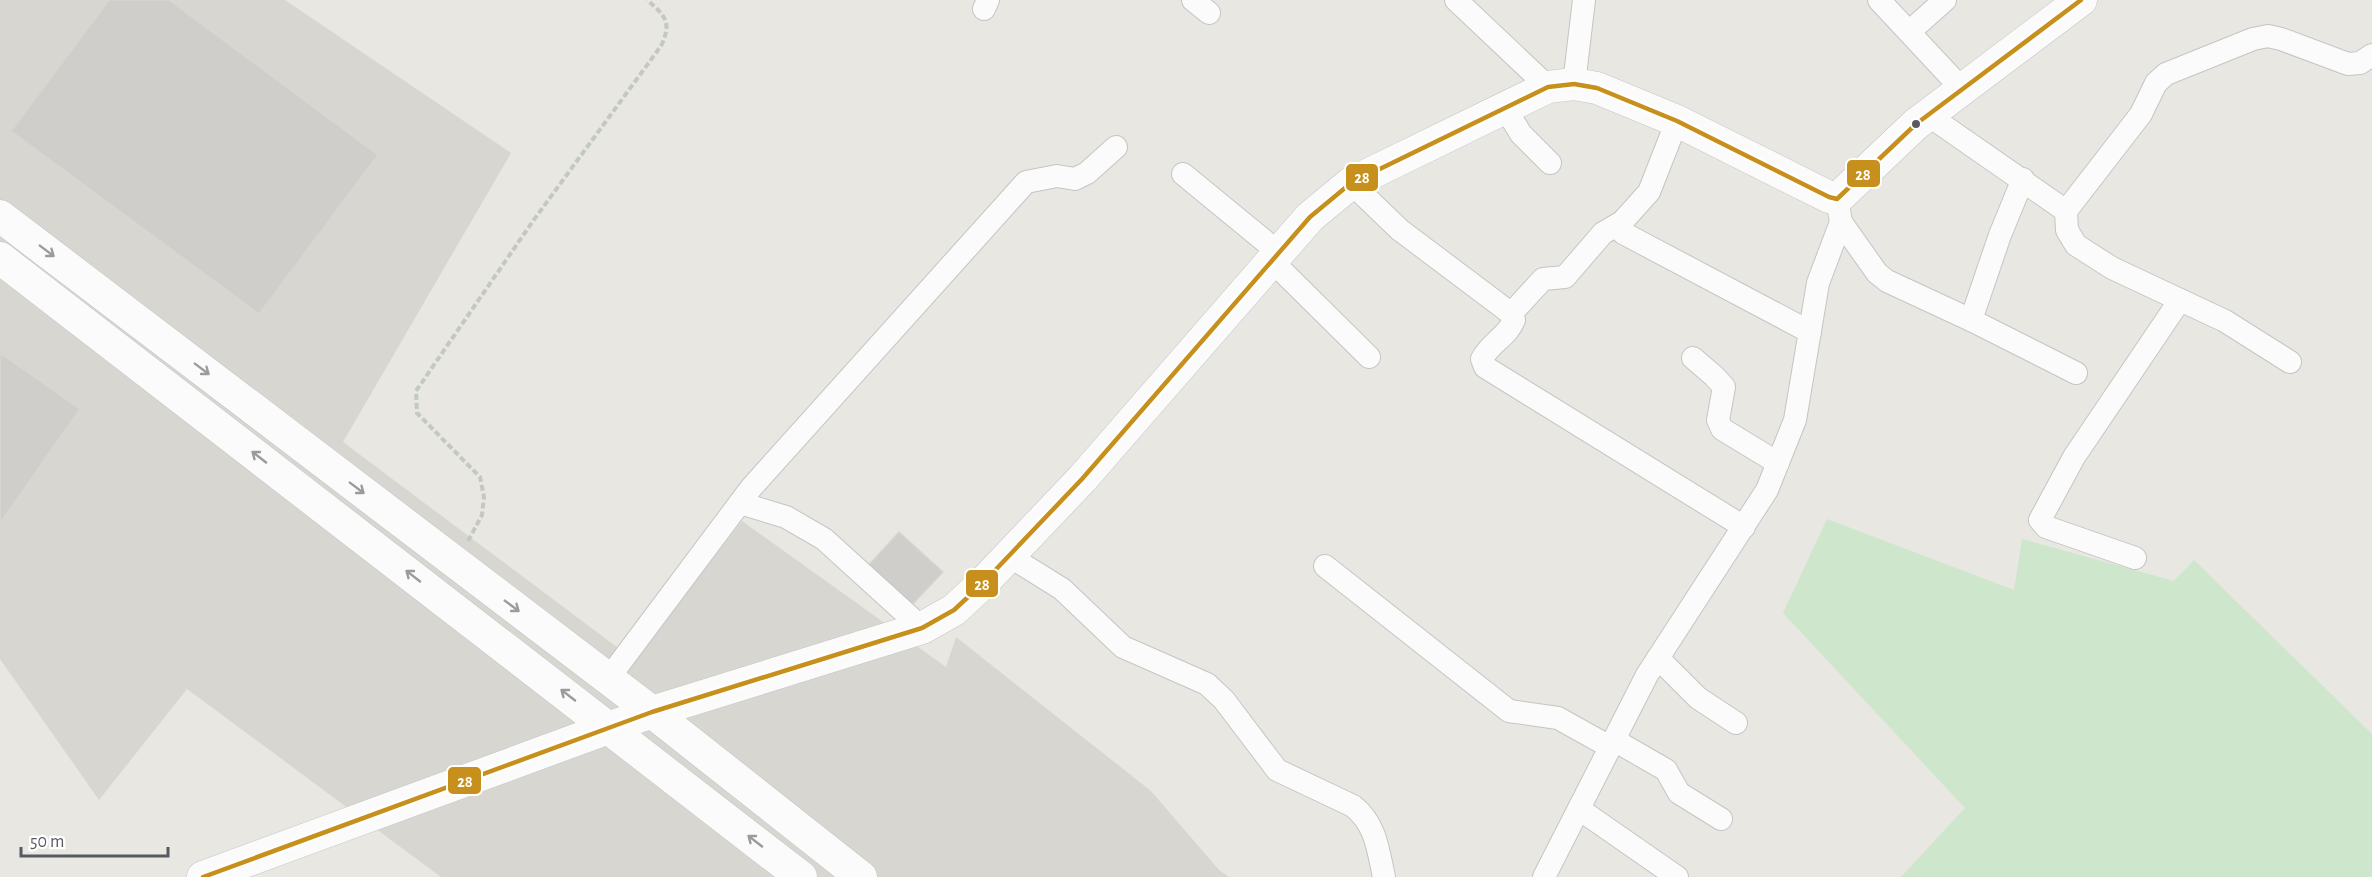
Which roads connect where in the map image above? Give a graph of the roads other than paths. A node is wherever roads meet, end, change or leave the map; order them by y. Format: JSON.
{"nodes":[{"id":1,"x":1456,"y":0,"type":"edge"},
{"id":2,"x":1584,"y":0,"type":"edge"},
{"id":3,"x":1879,"y":0,"type":"edge"},
{"id":4,"x":1945,"y":0,"type":"edge"},
{"id":5,"x":2081,"y":0,"type":"edge"},
{"id":6,"x":1909,"y":32,"type":"junction"},
{"id":7,"x":2372,"y":55,"type":"edge"},
{"id":8,"x":1561,"y":86,"type":"junction"},
{"id":9,"x":1962,"y":90,"type":"junction"},
{"id":10,"x":1505,"y":108,"type":"junction"},
{"id":11,"x":1928,"y":115,"type":"junction"},
{"id":12,"x":1677,"y":121,"type":"junction"},
{"id":13,"x":1116,"y":147,"type":"dead end"},
{"id":14,"x":1550,"y":163,"type":"dead end"},
{"id":15,"x":1184,"y":174,"type":"dead end"},
{"id":16,"x":2023,"y":179,"type":"junction"},
{"id":17,"x":1351,"y":183,"type":"junction"},
{"id":18,"x":1839,"y":210,"type":"junction"},
{"id":19,"x":2066,"y":211,"type":"junction"},
{"id":20,"x":0,"y":216,"type":"edge"},
{"id":21,"x":1622,"y":222,"type":"junction"},
{"id":22,"x":1274,"y":256,"type":"junction"},
{"id":23,"x":0,"y":258,"type":"edge"},
{"id":24,"x":2180,"y":300,"type":"junction"},
{"id":25,"x":1511,"y":314,"type":"junction"},
{"id":26,"x":1971,"y":320,"type":"junction"},
{"id":27,"x":1810,"y":332,"type":"junction"},
{"id":28,"x":1369,"y":357,"type":"dead end"},
{"id":29,"x":1693,"y":358,"type":"dead end"},
{"id":30,"x":2290,"y":362,"type":"dead end"},
{"id":31,"x":2076,"y":373,"type":"dead end"},
{"id":32,"x":1778,"y":463,"type":"junction"},
{"id":33,"x":740,"y":503,"type":"junction"},
{"id":34,"x":1744,"y":527,"type":"junction"},
{"id":35,"x":1010,"y":556,"type":"junction"},
{"id":36,"x":2135,"y":558,"type":"dead end"},
{"id":37,"x":1325,"y":566,"type":"dead end"},
{"id":38,"x":922,"y":628,"type":"junction"},
{"id":39,"x":1658,"y":658,"type":"junction"},
{"id":40,"x":608,"y":679,"type":"junction"},
{"id":41,"x":652,"y":712,"type":"junction"},
{"id":42,"x":1736,"y":723,"type":"dead end"},
{"id":43,"x":610,"y":728,"type":"junction"},
{"id":44,"x":1612,"y":743,"type":"junction"},
{"id":45,"x":1579,"y":809,"type":"junction"},
{"id":46,"x":1721,"y":819,"type":"dead end"},
{"id":47,"x":202,"y":877,"type":"edge"},
{"id":48,"x":801,"y":877,"type":"edge"},
{"id":49,"x":861,"y":877,"type":"edge"},
{"id":50,"x":1384,"y":877,"type":"edge"},
{"id":51,"x":1544,"y":877,"type":"edge"},
{"id":52,"x":1677,"y":877,"type":"edge"}],
"edges":[{"from":1,"to":8,"type":"street"},
{"from":2,"to":8,"type":"street"},
{"from":3,"to":6,"type":"street"},
{"from":4,"to":6,"type":"street"},
{"from":5,"to":9,"type":"street"},
{"from":6,"to":9,"type":"street"},
{"from":7,"to":19,"type":"street"},
{"from":8,"to":10,"type":"street"},
{"from":8,"to":12,"type":"street"},
{"from":9,"to":11,"type":"street"},
{"from":10,"to":14,"type":"street"},
{"from":10,"to":17,"type":"street"},
{"from":11,"to":16,"type":"street"},
{"from":11,"to":18,"type":"street"},
{"from":12,"to":18,"type":"street"},
{"from":12,"to":21,"type":"street"},
{"from":13,"to":33,"type":"street"},
{"from":15,"to":22,"type":"street"},
{"from":16,"to":19,"type":"street"},
{"from":16,"to":26,"type":"street"},
{"from":17,"to":22,"type":"street"},
{"from":17,"to":25,"type":"street"},
{"from":18,"to":26,"type":"street"},
{"from":18,"to":27,"type":"street"},
{"from":19,"to":24,"type":"street"},
{"from":20,"to":40,"type":"street","one_way":true},
{"from":21,"to":25,"type":"street"},
{"from":21,"to":27,"type":"street"},
{"from":22,"to":28,"type":"street"},
{"from":22,"to":35,"type":"street"},
{"from":43,"to":23,"type":"street","one_way":true},
{"from":24,"to":30,"type":"street"},
{"from":24,"to":36,"type":"street"},
{"from":25,"to":34,"type":"street"},
{"from":26,"to":31,"type":"street"},
{"from":27,"to":32,"type":"street"},
{"from":29,"to":32,"type":"street"},
{"from":32,"to":34,"type":"street"},
{"from":33,"to":38,"type":"street"},
{"from":33,"to":40,"type":"street"},
{"from":34,"to":39,"type":"street"},
{"from":35,"to":38,"type":"street"},
{"from":35,"to":50,"type":"street"},
{"from":37,"to":44,"type":"street"},
{"from":38,"to":41,"type":"street"},
{"from":39,"to":42,"type":"street"},
{"from":39,"to":44,"type":"street"},
{"from":40,"to":41,"type":"street"},
{"from":41,"to":43,"type":"street"},
{"from":41,"to":49,"type":"street"},
{"from":43,"to":47,"type":"street"},
{"from":48,"to":43,"type":"street","one_way":true},
{"from":44,"to":45,"type":"street"},
{"from":44,"to":46,"type":"street"},
{"from":45,"to":51,"type":"street"},
{"from":45,"to":52,"type":"street"}]}
